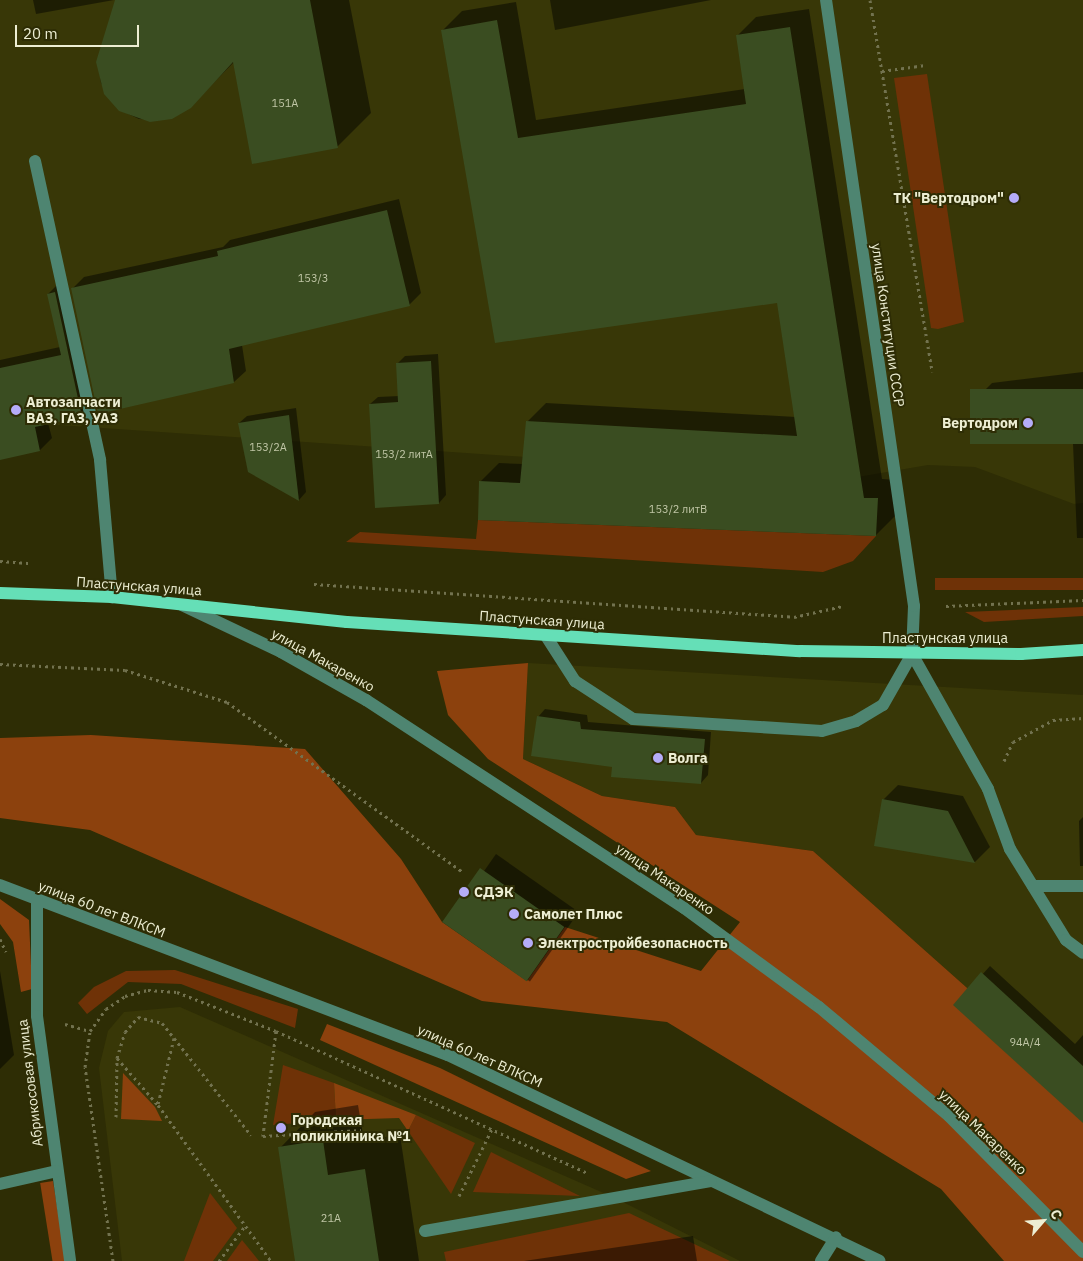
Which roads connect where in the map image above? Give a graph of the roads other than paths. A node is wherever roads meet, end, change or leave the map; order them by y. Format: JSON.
{"nodes":[{"id":1,"x":826,"y":0,"type":"edge"},
{"id":2,"x":34,"y":160,"type":"dead end"},
{"id":3,"x":0,"y":593,"type":"edge"},
{"id":4,"x":112,"y":597,"type":"junction"},
{"id":5,"x":177,"y":603,"type":"junction"},
{"id":6,"x":546,"y":636,"type":"junction"},
{"id":7,"x":1083,"y":650,"type":"edge"},
{"id":8,"x":912,"y":654,"type":"junction"},
{"id":9,"x":0,"y":885,"type":"edge"},
{"id":10,"x":1033,"y":886,"type":"junction"},
{"id":11,"x":1083,"y":886,"type":"edge"},
{"id":12,"x":37,"y":900,"type":"junction"},
{"id":13,"x":1083,"y":953,"type":"edge"},
{"id":14,"x":56,"y":1171,"type":"junction"},
{"id":15,"x":711,"y":1181,"type":"junction"},
{"id":16,"x":0,"y":1184,"type":"edge"},
{"id":17,"x":424,"y":1231,"type":"dead end"},
{"id":18,"x":836,"y":1237,"type":"junction"},
{"id":19,"x":1083,"y":1252,"type":"edge"},
{"id":20,"x":70,"y":1261,"type":"edge"},
{"id":21,"x":821,"y":1261,"type":"edge"},
{"id":22,"x":879,"y":1261,"type":"edge"}],
"edges":[{"from":1,"to":8,"type":"street","name":"улица Конституции СССР"},
{"from":2,"to":4,"type":"street"},
{"from":3,"to":4,"type":"main road","name":"Пластунская улица"},
{"from":4,"to":5,"type":"main road","name":"Пластунская улица"},
{"from":5,"to":6,"type":"main road","name":"Пластунская улица"},
{"from":5,"to":19,"type":"street","name":"улица Макаренко"},
{"from":6,"to":8,"type":"main road","name":"Пластунская улица"},
{"from":6,"to":8,"type":"street"},
{"from":7,"to":8,"type":"main road","name":"Пластунская улица"},
{"from":8,"to":10,"type":"street"},
{"from":9,"to":12,"type":"street","name":"улица 60 лет ВЛКСМ"},
{"from":10,"to":11,"type":"street"},
{"from":10,"to":13,"type":"street"},
{"from":12,"to":14,"type":"street","name":"Абрикосовая улица"},
{"from":12,"to":15,"type":"street","name":"улица 60 лет ВЛКСМ"},
{"from":14,"to":16,"type":"street"},
{"from":14,"to":20,"type":"street","name":"Абрикосовая улица"},
{"from":15,"to":17,"type":"street"},
{"from":15,"to":18,"type":"street","name":"улица 60 лет ВЛКСМ"},
{"from":18,"to":21,"type":"street"},
{"from":18,"to":22,"type":"street","name":"улица 60 лет ВЛКСМ"}]}
